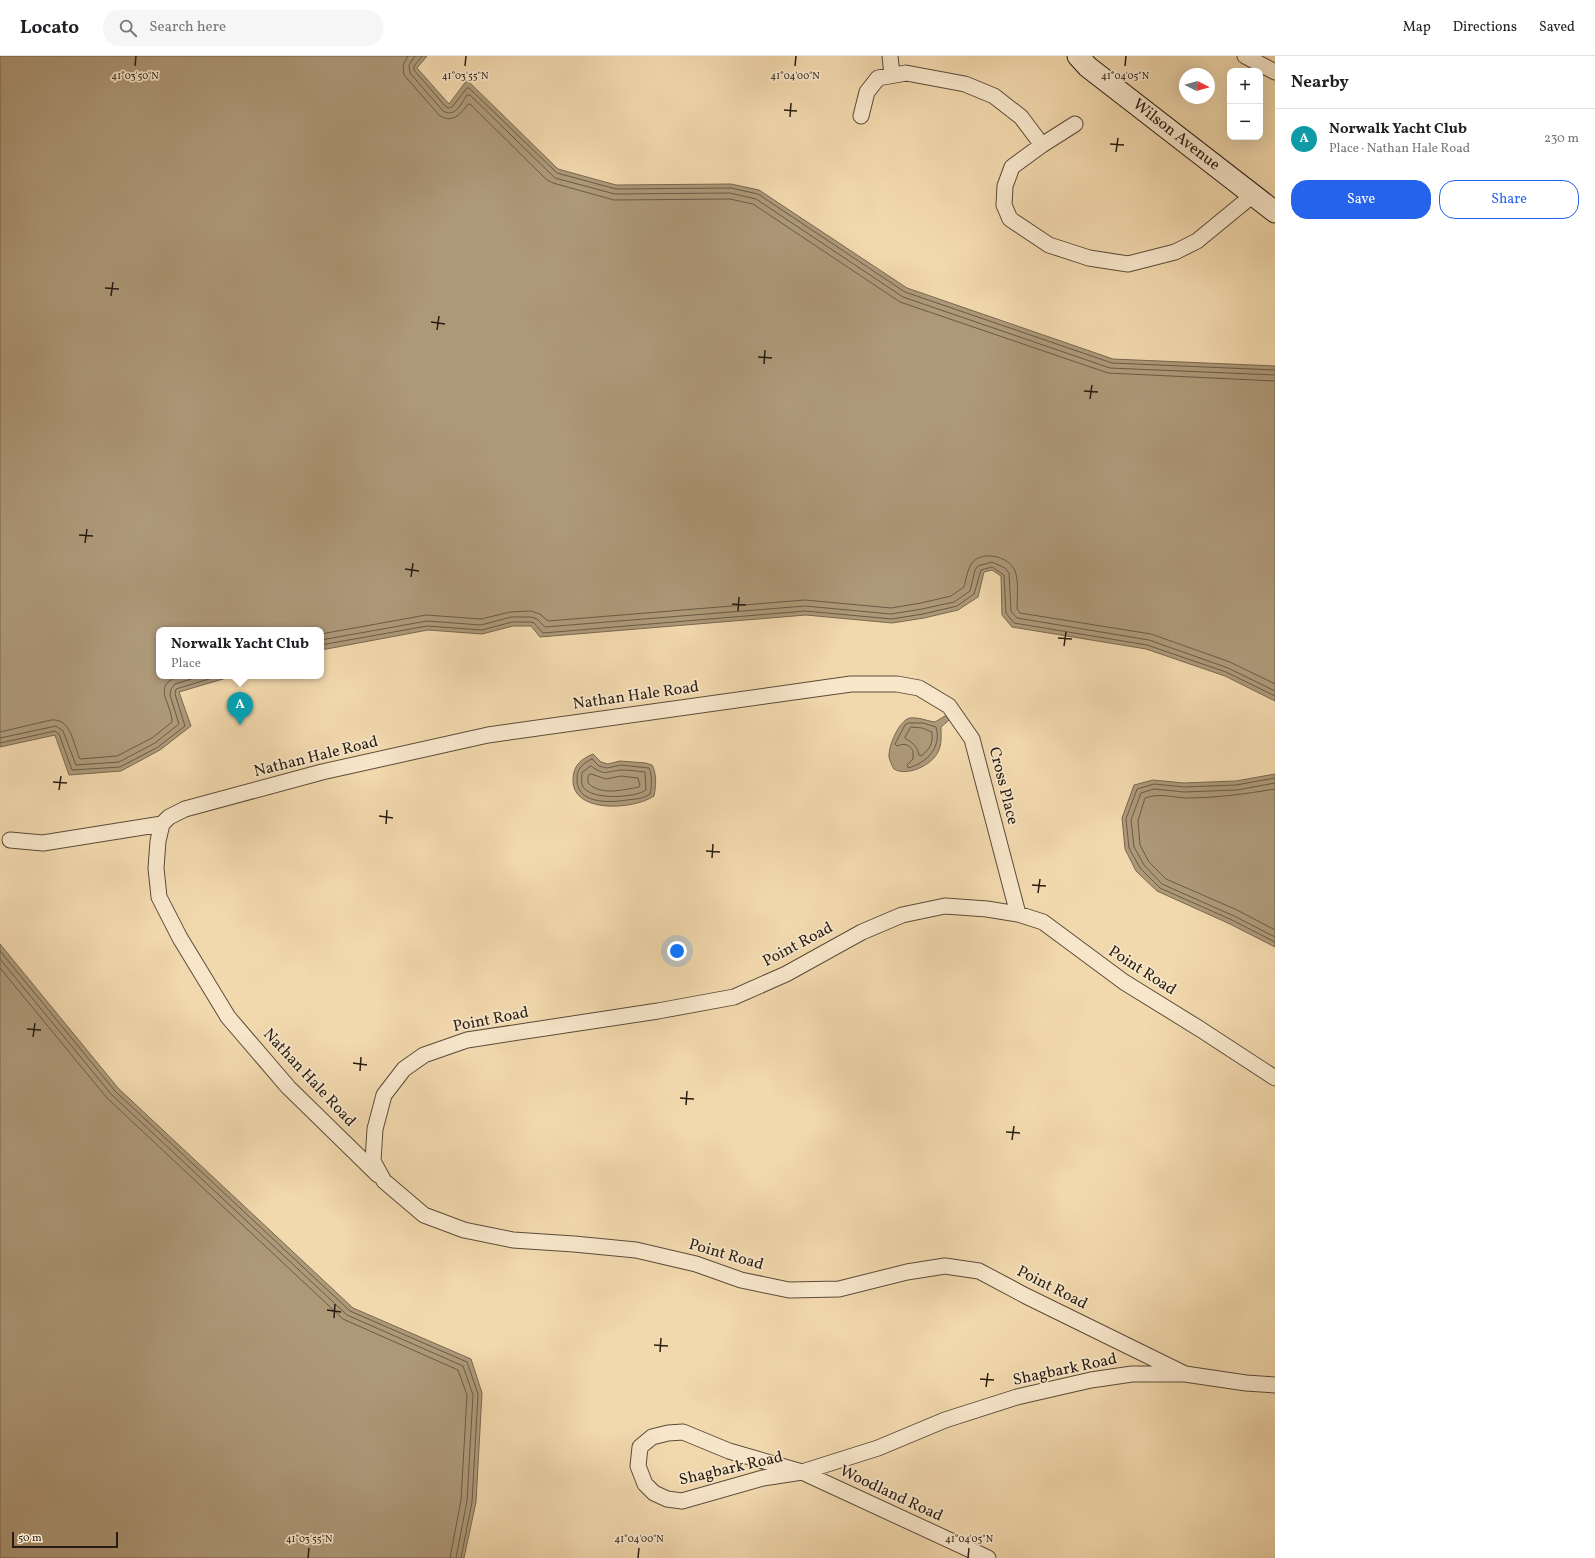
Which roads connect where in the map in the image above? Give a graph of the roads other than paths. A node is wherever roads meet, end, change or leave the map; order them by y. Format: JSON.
{"nodes":[{"id":1,"x":890,"y":56,"type":"edge"},
{"id":2,"x":1078,"y":56,"type":"edge"},
{"id":3,"x":1245,"y":56,"type":"edge"},
{"id":4,"x":1275,"y":72,"type":"edge"},
{"id":5,"x":892,"y":75,"type":"junction"},
{"id":6,"x":862,"y":116,"type":"dead end"},
{"id":7,"x":1075,"y":124,"type":"dead end"},
{"id":8,"x":1042,"y":145,"type":"junction"},
{"id":9,"x":1253,"y":195,"type":"junction"},
{"id":10,"x":1275,"y":212,"type":"edge"},
{"id":11,"x":919,"y":688,"type":"joint"},
{"id":12,"x":162,"y":824,"type":"junction"},
{"id":13,"x":10,"y":840,"type":"dead end"},
{"id":14,"x":1018,"y":914,"type":"junction"},
{"id":15,"x":1275,"y":1078,"type":"edge"},
{"id":16,"x":384,"y":1181,"type":"junction"},
{"id":17,"x":1185,"y":1374,"type":"junction"},
{"id":18,"x":1275,"y":1385,"type":"edge"},
{"id":19,"x":802,"y":1472,"type":"junction"},
{"id":20,"x":988,"y":1558,"type":"edge"}],
"edges":[{"from":1,"to":5,"type":"street"},
{"from":2,"to":9,"type":"main road","name":"Wilson Avenue"},
{"from":3,"to":4,"type":"street"},
{"from":5,"to":6,"type":"street"},
{"from":5,"to":8,"type":"street"},
{"from":7,"to":8,"type":"street"},
{"from":8,"to":9,"type":"street"},
{"from":9,"to":10,"type":"main road","name":"Wilson Avenue"},
{"from":11,"to":12,"type":"street","name":"Nathan Hale Road"},
{"from":11,"to":14,"type":"street","name":"Cross Place"},
{"from":12,"to":13,"type":"street"},
{"from":12,"to":16,"type":"street","name":"Nathan Hale Road"},
{"from":14,"to":15,"type":"street","name":"Point Road"},
{"from":14,"to":16,"type":"street","name":"Point Road"},
{"from":16,"to":17,"type":"street","name":"Point Road"},
{"from":17,"to":18,"type":"street","name":"Shagbark Road"},
{"from":17,"to":19,"type":"street","name":"Shagbark Road"},
{"from":19,"to":19,"type":"street","name":"Shagbark Road"},
{"from":19,"to":20,"type":"street","name":"Woodland Road"}]}
